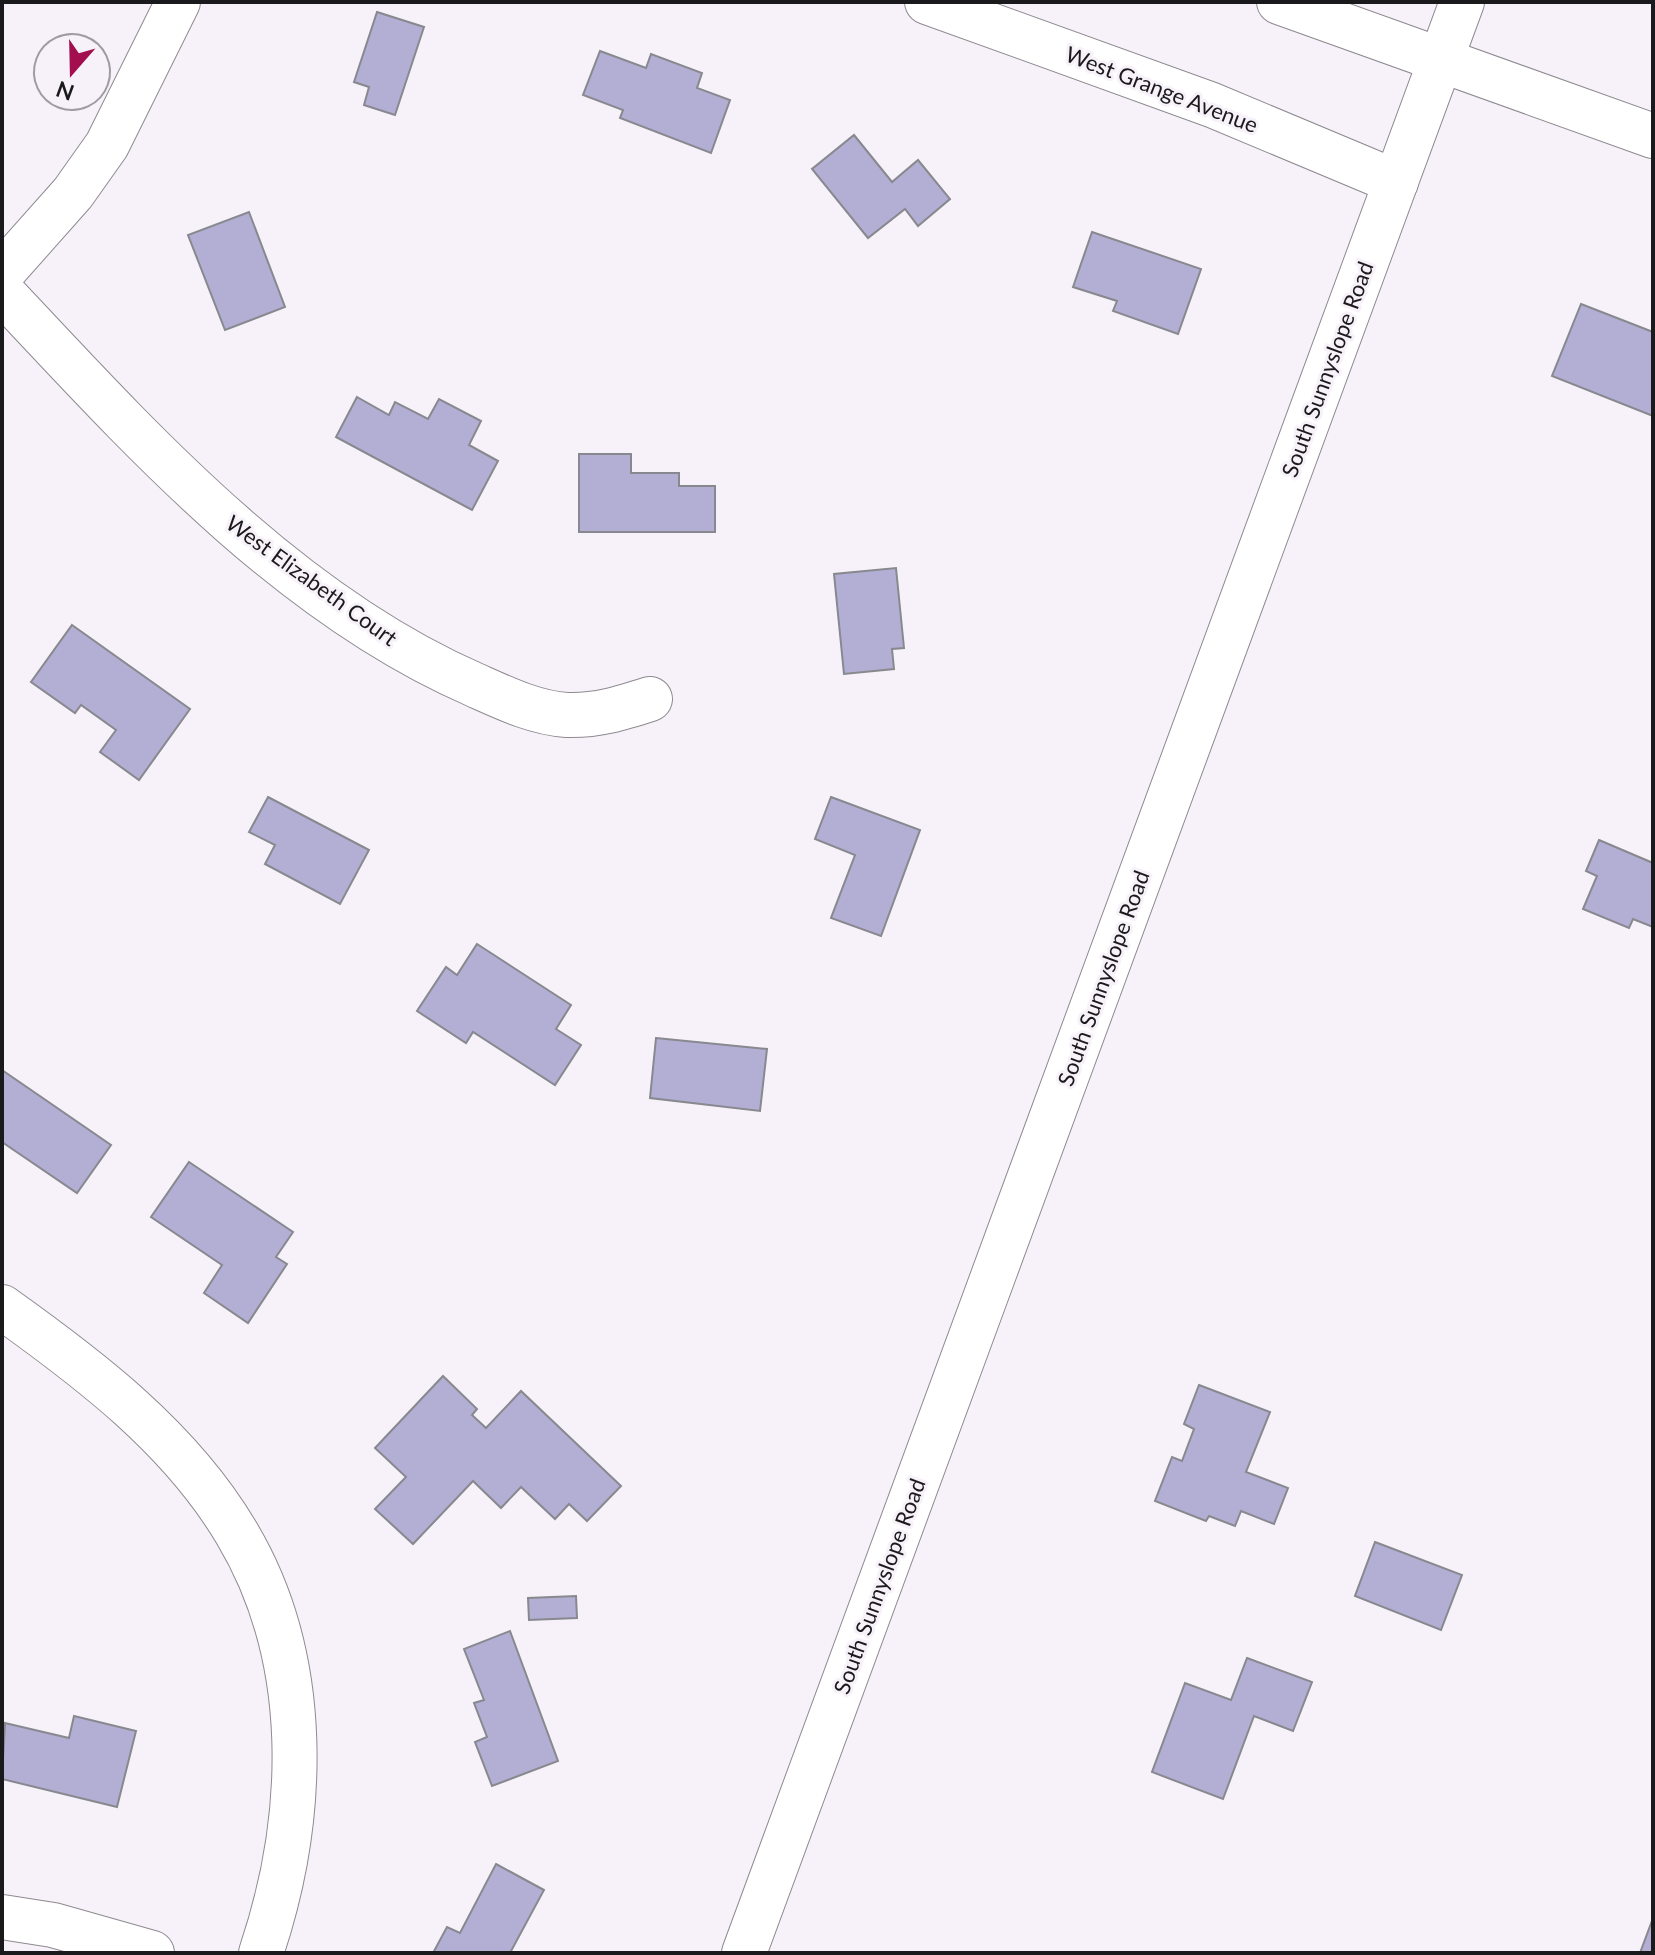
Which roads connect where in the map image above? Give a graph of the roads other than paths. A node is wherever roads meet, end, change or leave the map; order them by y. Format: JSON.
{"nodes":[{"id":1,"x":178,"y":2,"type":"edge"},
{"id":2,"x":927,"y":2,"type":"edge"},
{"id":3,"x":1279,"y":2,"type":"edge"},
{"id":4,"x":1462,"y":2,"type":"edge"},
{"id":5,"x":1441,"y":61,"type":"junction"},
{"id":6,"x":1653,"y":136,"type":"edge"},
{"id":7,"x":1396,"y":182,"type":"junction"},
{"id":8,"x":2,"y":273,"type":"edge"},
{"id":9,"x":2,"y":292,"type":"edge"},
{"id":10,"x":650,"y":699,"type":"dead end"},
{"id":11,"x":2,"y":1307,"type":"edge"},
{"id":12,"x":2,"y":1917,"type":"edge"},
{"id":13,"x":152,"y":1953,"type":"edge"},
{"id":14,"x":261,"y":1953,"type":"edge"},
{"id":15,"x":744,"y":1953,"type":"edge"}],
"edges":[{"from":1,"to":8,"type":"street"},
{"from":2,"to":7,"type":"street","name":"West Grange Avenue"},
{"from":3,"to":5,"type":"street"},
{"from":4,"to":5,"type":"street","name":"South Sunnyslope Road"},
{"from":5,"to":6,"type":"street"},
{"from":5,"to":7,"type":"street","name":"South Sunnyslope Road"},
{"from":7,"to":15,"type":"street","name":"South Sunnyslope Road"},
{"from":9,"to":10,"type":"street","name":"West Elizabeth Court"},
{"from":11,"to":14,"type":"street"},
{"from":12,"to":13,"type":"street"}]}
